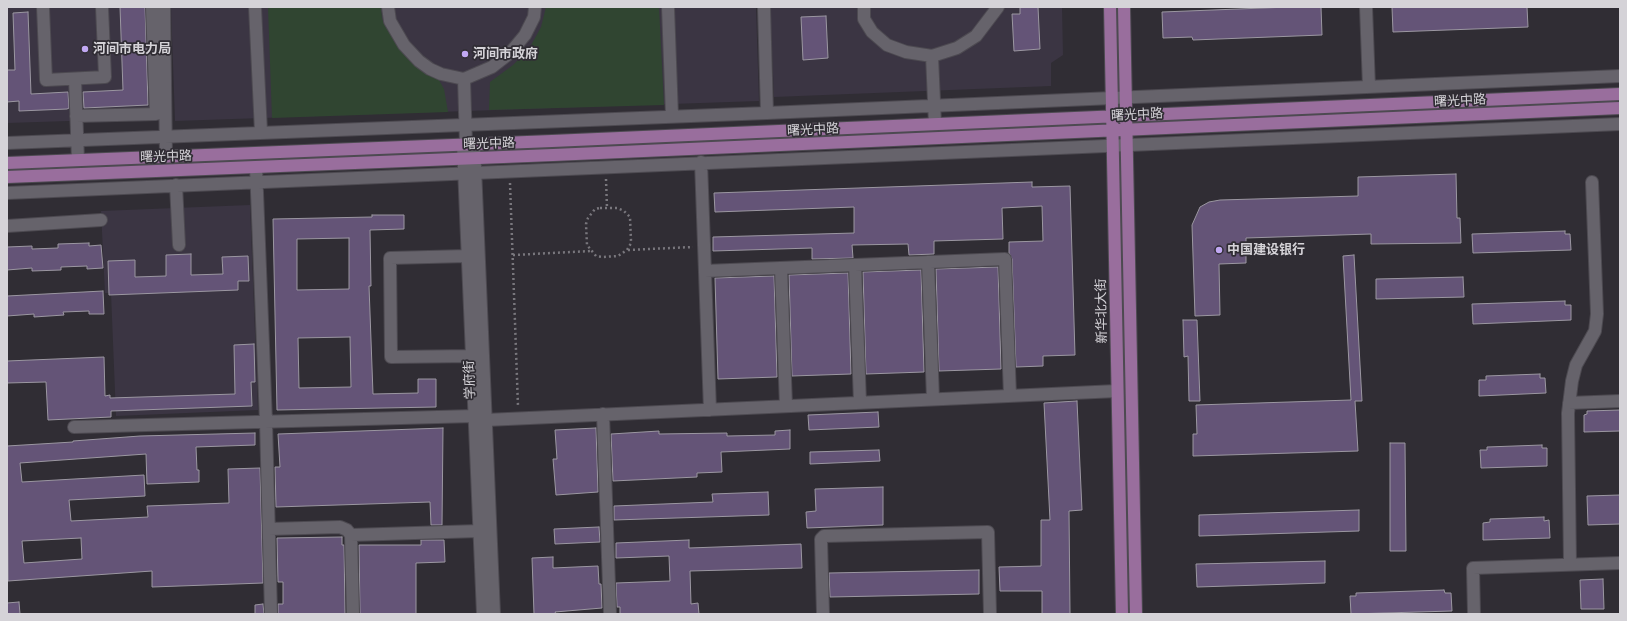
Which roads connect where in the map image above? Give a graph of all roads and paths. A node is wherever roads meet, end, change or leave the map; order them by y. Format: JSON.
{"nodes":[{"id":1,"x":43,"y":7,"type":"edge"},
{"id":2,"x":102,"y":7,"type":"edge"},
{"id":3,"x":152,"y":7,"type":"edge"},
{"id":4,"x":164,"y":7,"type":"edge"},
{"id":5,"x":255,"y":7,"type":"edge"},
{"id":6,"x":388,"y":7,"type":"edge"},
{"id":7,"x":534,"y":7,"type":"edge"},
{"id":8,"x":668,"y":7,"type":"edge"},
{"id":9,"x":764,"y":7,"type":"edge"},
{"id":10,"x":864,"y":7,"type":"edge"},
{"id":11,"x":998,"y":7,"type":"edge"},
{"id":12,"x":1110,"y":7,"type":"edge"},
{"id":13,"x":1124,"y":7,"type":"edge"},
{"id":14,"x":1366,"y":7,"type":"edge"},
{"id":15,"x":932,"y":56,"type":"junction"},
{"id":16,"x":1620,"y":76,"type":"edge"},
{"id":17,"x":75,"y":79,"type":"junction"},
{"id":18,"x":464,"y":79,"type":"junction"},
{"id":19,"x":1369,"y":87,"type":"junction"},
{"id":20,"x":1620,"y":94,"type":"edge"},
{"id":21,"x":1126,"y":97,"type":"junction"},
{"id":22,"x":1112,"y":98,"type":"junction"},
{"id":23,"x":934,"y":105,"type":"junction"},
{"id":24,"x":1620,"y":108,"type":"edge"},
{"id":25,"x":767,"y":113,"type":"junction"},
{"id":26,"x":1126,"y":115,"type":"junction"},
{"id":27,"x":76,"y":116,"type":"junction"},
{"id":28,"x":672,"y":116,"type":"junction"},
{"id":29,"x":1112,"y":116,"type":"junction"},
{"id":30,"x":466,"y":124,"type":"junction"},
{"id":31,"x":935,"y":124,"type":"junction"},
{"id":32,"x":1620,"y":124,"type":"edge"},
{"id":33,"x":1112,"y":130,"type":"junction"},
{"id":34,"x":1127,"y":130,"type":"junction"},
{"id":35,"x":261,"y":132,"type":"junction"},
{"id":36,"x":166,"y":136,"type":"junction"},
{"id":37,"x":77,"y":140,"type":"junction"},
{"id":38,"x":7,"y":143,"type":"edge"},
{"id":39,"x":468,"y":144,"type":"junction"},
{"id":40,"x":1112,"y":145,"type":"junction"},
{"id":41,"x":1127,"y":145,"type":"junction"},
{"id":42,"x":166,"y":157,"type":"junction"},
{"id":43,"x":469,"y":158,"type":"junction"},
{"id":44,"x":78,"y":160,"type":"junction"},
{"id":45,"x":701,"y":162,"type":"junction"},
{"id":46,"x":7,"y":163,"type":"edge"},
{"id":47,"x":606,"y":166,"type":"junction"},
{"id":48,"x":256,"y":167,"type":"junction"},
{"id":49,"x":509,"y":171,"type":"junction"},
{"id":50,"x":469,"y":172,"type":"junction"},
{"id":51,"x":7,"y":177,"type":"edge"},
{"id":52,"x":257,"y":182,"type":"junction"},
{"id":53,"x":1592,"y":182,"type":"dead end"},
{"id":54,"x":176,"y":185,"type":"junction"},
{"id":55,"x":7,"y":192,"type":"edge"},
{"id":56,"x":608,"y":208,"type":"junction"},
{"id":57,"x":101,"y":220,"type":"dead end"},
{"id":58,"x":7,"y":226,"type":"edge"},
{"id":59,"x":178,"y":245,"type":"dead end"},
{"id":60,"x":704,"y":247,"type":"junction"},
{"id":61,"x":627,"y":250,"type":"junction"},
{"id":62,"x":591,"y":251,"type":"junction"},
{"id":63,"x":512,"y":255,"type":"junction"},
{"id":64,"x":467,"y":256,"type":"junction"},
{"id":65,"x":928,"y":262,"type":"junction"},
{"id":66,"x":855,"y":265,"type":"junction"},
{"id":67,"x":781,"y":268,"type":"junction"},
{"id":68,"x":705,"y":271,"type":"junction"},
{"id":69,"x":472,"y":356,"type":"junction"},
{"id":70,"x":1117,"y":391,"type":"junction"},
{"id":71,"x":1010,"y":396,"type":"junction"},
{"id":72,"x":933,"y":400,"type":"junction"},
{"id":73,"x":1620,"y":401,"type":"edge"},
{"id":74,"x":1569,"y":402,"type":"junction"},
{"id":75,"x":860,"y":403,"type":"junction"},
{"id":76,"x":786,"y":406,"type":"junction"},
{"id":77,"x":710,"y":410,"type":"junction"},
{"id":78,"x":603,"y":414,"type":"junction"},
{"id":79,"x":480,"y":418,"type":"junction"},
{"id":80,"x":519,"y":418,"type":"junction"},
{"id":81,"x":266,"y":422,"type":"junction"},
{"id":82,"x":74,"y":427,"type":"dead end"},
{"id":83,"x":269,"y":529,"type":"junction"},
{"id":84,"x":479,"y":531,"type":"junction"},
{"id":85,"x":351,"y":535,"type":"junction"},
{"id":86,"x":1620,"y":563,"type":"edge"},
{"id":87,"x":1570,"y":564,"type":"junction"},
{"id":88,"x":271,"y":614,"type":"edge"},
{"id":89,"x":353,"y":614,"type":"edge"},
{"id":90,"x":483,"y":614,"type":"edge"},
{"id":91,"x":494,"y":614,"type":"edge"},
{"id":92,"x":610,"y":614,"type":"edge"},
{"id":93,"x":823,"y":614,"type":"edge"},
{"id":94,"x":990,"y":614,"type":"edge"},
{"id":95,"x":1122,"y":614,"type":"edge"},
{"id":96,"x":1136,"y":614,"type":"edge"},
{"id":97,"x":1474,"y":614,"type":"edge"}],
"edges":[{"from":1,"to":17,"type":"street"},
{"from":2,"to":17,"type":"street"},
{"from":3,"to":27,"type":"street"},
{"from":4,"to":36,"type":"street"},
{"from":5,"to":35,"type":"street"},
{"from":6,"to":18,"type":"street"},
{"from":7,"to":18,"type":"street"},
{"from":8,"to":28,"type":"street"},
{"from":9,"to":25,"type":"street"},
{"from":10,"to":15,"type":"street"},
{"from":11,"to":15,"type":"street"},
{"from":12,"to":22,"type":"main road","name":"新华北大街"},
{"from":13,"to":21,"type":"main road"},
{"from":14,"to":19,"type":"street"},
{"from":15,"to":23,"type":"street"},
{"from":16,"to":19,"type":"street"},
{"from":17,"to":27,"type":"street"},
{"from":18,"to":30,"type":"street","name":"学府街"},
{"from":19,"to":21,"type":"street"},
{"from":20,"to":26,"type":"main road","name":"曙光中路"},
{"from":21,"to":22,"type":"street"},
{"from":21,"to":26,"type":"main road"},
{"from":22,"to":23,"type":"street"},
{"from":22,"to":29,"type":"main road","name":"新华北大街"},
{"from":23,"to":25,"type":"street"},
{"from":23,"to":31,"type":"street"},
{"from":24,"to":34,"type":"main road","name":"曙光中路"},
{"from":25,"to":28,"type":"street"},
{"from":26,"to":29,"type":"main road","name":"曙光中路"},
{"from":26,"to":34,"type":"main road"},
{"from":27,"to":37,"type":"street"},
{"from":28,"to":30,"type":"street"},
{"from":29,"to":31,"type":"main road","name":"曙光中路"},
{"from":29,"to":33,"type":"main road","name":"新华北大街"},
{"from":30,"to":35,"type":"street"},
{"from":30,"to":39,"type":"street","name":"学府街"},
{"from":31,"to":39,"type":"main road","name":"曙光中路"},
{"from":32,"to":41,"type":"street"},
{"from":33,"to":34,"type":"main road","name":"曙光中路"},
{"from":33,"to":40,"type":"main road","name":"新华北大街"},
{"from":33,"to":43,"type":"main road","name":"曙光中路"},
{"from":34,"to":41,"type":"main road"},
{"from":35,"to":36,"type":"street"},
{"from":36,"to":37,"type":"street"},
{"from":36,"to":42,"type":"street"},
{"from":37,"to":38,"type":"street"},
{"from":37,"to":44,"type":"street"},
{"from":39,"to":42,"type":"main road","name":"曙光中路"},
{"from":39,"to":43,"type":"street","name":"学府街"},
{"from":40,"to":41,"type":"street"},
{"from":40,"to":45,"type":"street"},
{"from":40,"to":70,"type":"main road","name":"新华北大街"},
{"from":41,"to":96,"type":"main road"},
{"from":42,"to":44,"type":"main road","name":"曙光中路"},
{"from":43,"to":48,"type":"main road","name":"曙光中路"},
{"from":43,"to":50,"type":"street","name":"学府街"},
{"from":44,"to":46,"type":"main road","name":"曙光中路"},
{"from":45,"to":47,"type":"street"},
{"from":45,"to":60,"type":"street"},
{"from":47,"to":49,"type":"street"},
{"from":47,"to":56,"type":"path"},
{"from":48,"to":51,"type":"main road","name":"曙光中路"},
{"from":48,"to":52,"type":"street"},
{"from":49,"to":50,"type":"street"},
{"from":49,"to":63,"type":"path"},
{"from":50,"to":52,"type":"street"},
{"from":50,"to":64,"type":"street","name":"学府街"},
{"from":50,"to":79,"type":"street","name":"学府街"},
{"from":52,"to":54,"type":"street"},
{"from":52,"to":81,"type":"street"},
{"from":53,"to":74,"type":"street"},
{"from":54,"to":55,"type":"street"},
{"from":54,"to":59,"type":"street"},
{"from":56,"to":61,"type":"path"},
{"from":56,"to":62,"type":"path"},
{"from":57,"to":58,"type":"street"},
{"from":60,"to":61,"type":"path"},
{"from":60,"to":68,"type":"street"},
{"from":61,"to":62,"type":"path"},
{"from":62,"to":63,"type":"path"},
{"from":63,"to":80,"type":"path"},
{"from":64,"to":69,"type":"street","name":"学府街"},
{"from":64,"to":69,"type":"street"},
{"from":65,"to":66,"type":"street"},
{"from":65,"to":71,"type":"street"},
{"from":65,"to":72,"type":"street"},
{"from":66,"to":67,"type":"street"},
{"from":66,"to":75,"type":"street"},
{"from":67,"to":68,"type":"street"},
{"from":67,"to":76,"type":"street"},
{"from":68,"to":77,"type":"street"},
{"from":69,"to":79,"type":"street","name":"学府街"},
{"from":70,"to":71,"type":"street"},
{"from":70,"to":95,"type":"main road","name":"新华北大街"},
{"from":71,"to":72,"type":"street"},
{"from":72,"to":75,"type":"street"},
{"from":73,"to":74,"type":"street"},
{"from":74,"to":87,"type":"street"},
{"from":75,"to":76,"type":"street"},
{"from":76,"to":77,"type":"street"},
{"from":77,"to":78,"type":"street"},
{"from":78,"to":80,"type":"street"},
{"from":78,"to":92,"type":"street"},
{"from":79,"to":80,"type":"street"},
{"from":79,"to":81,"type":"street"},
{"from":79,"to":84,"type":"street","name":"学府街"},
{"from":79,"to":91,"type":"street","name":"学府街"},
{"from":81,"to":82,"type":"street"},
{"from":81,"to":83,"type":"street"},
{"from":83,"to":85,"type":"street"},
{"from":83,"to":88,"type":"street"},
{"from":84,"to":85,"type":"street"},
{"from":84,"to":90,"type":"street","name":"学府街"},
{"from":85,"to":89,"type":"street"},
{"from":86,"to":87,"type":"street"},
{"from":87,"to":97,"type":"street"},
{"from":93,"to":94,"type":"street"}]}
